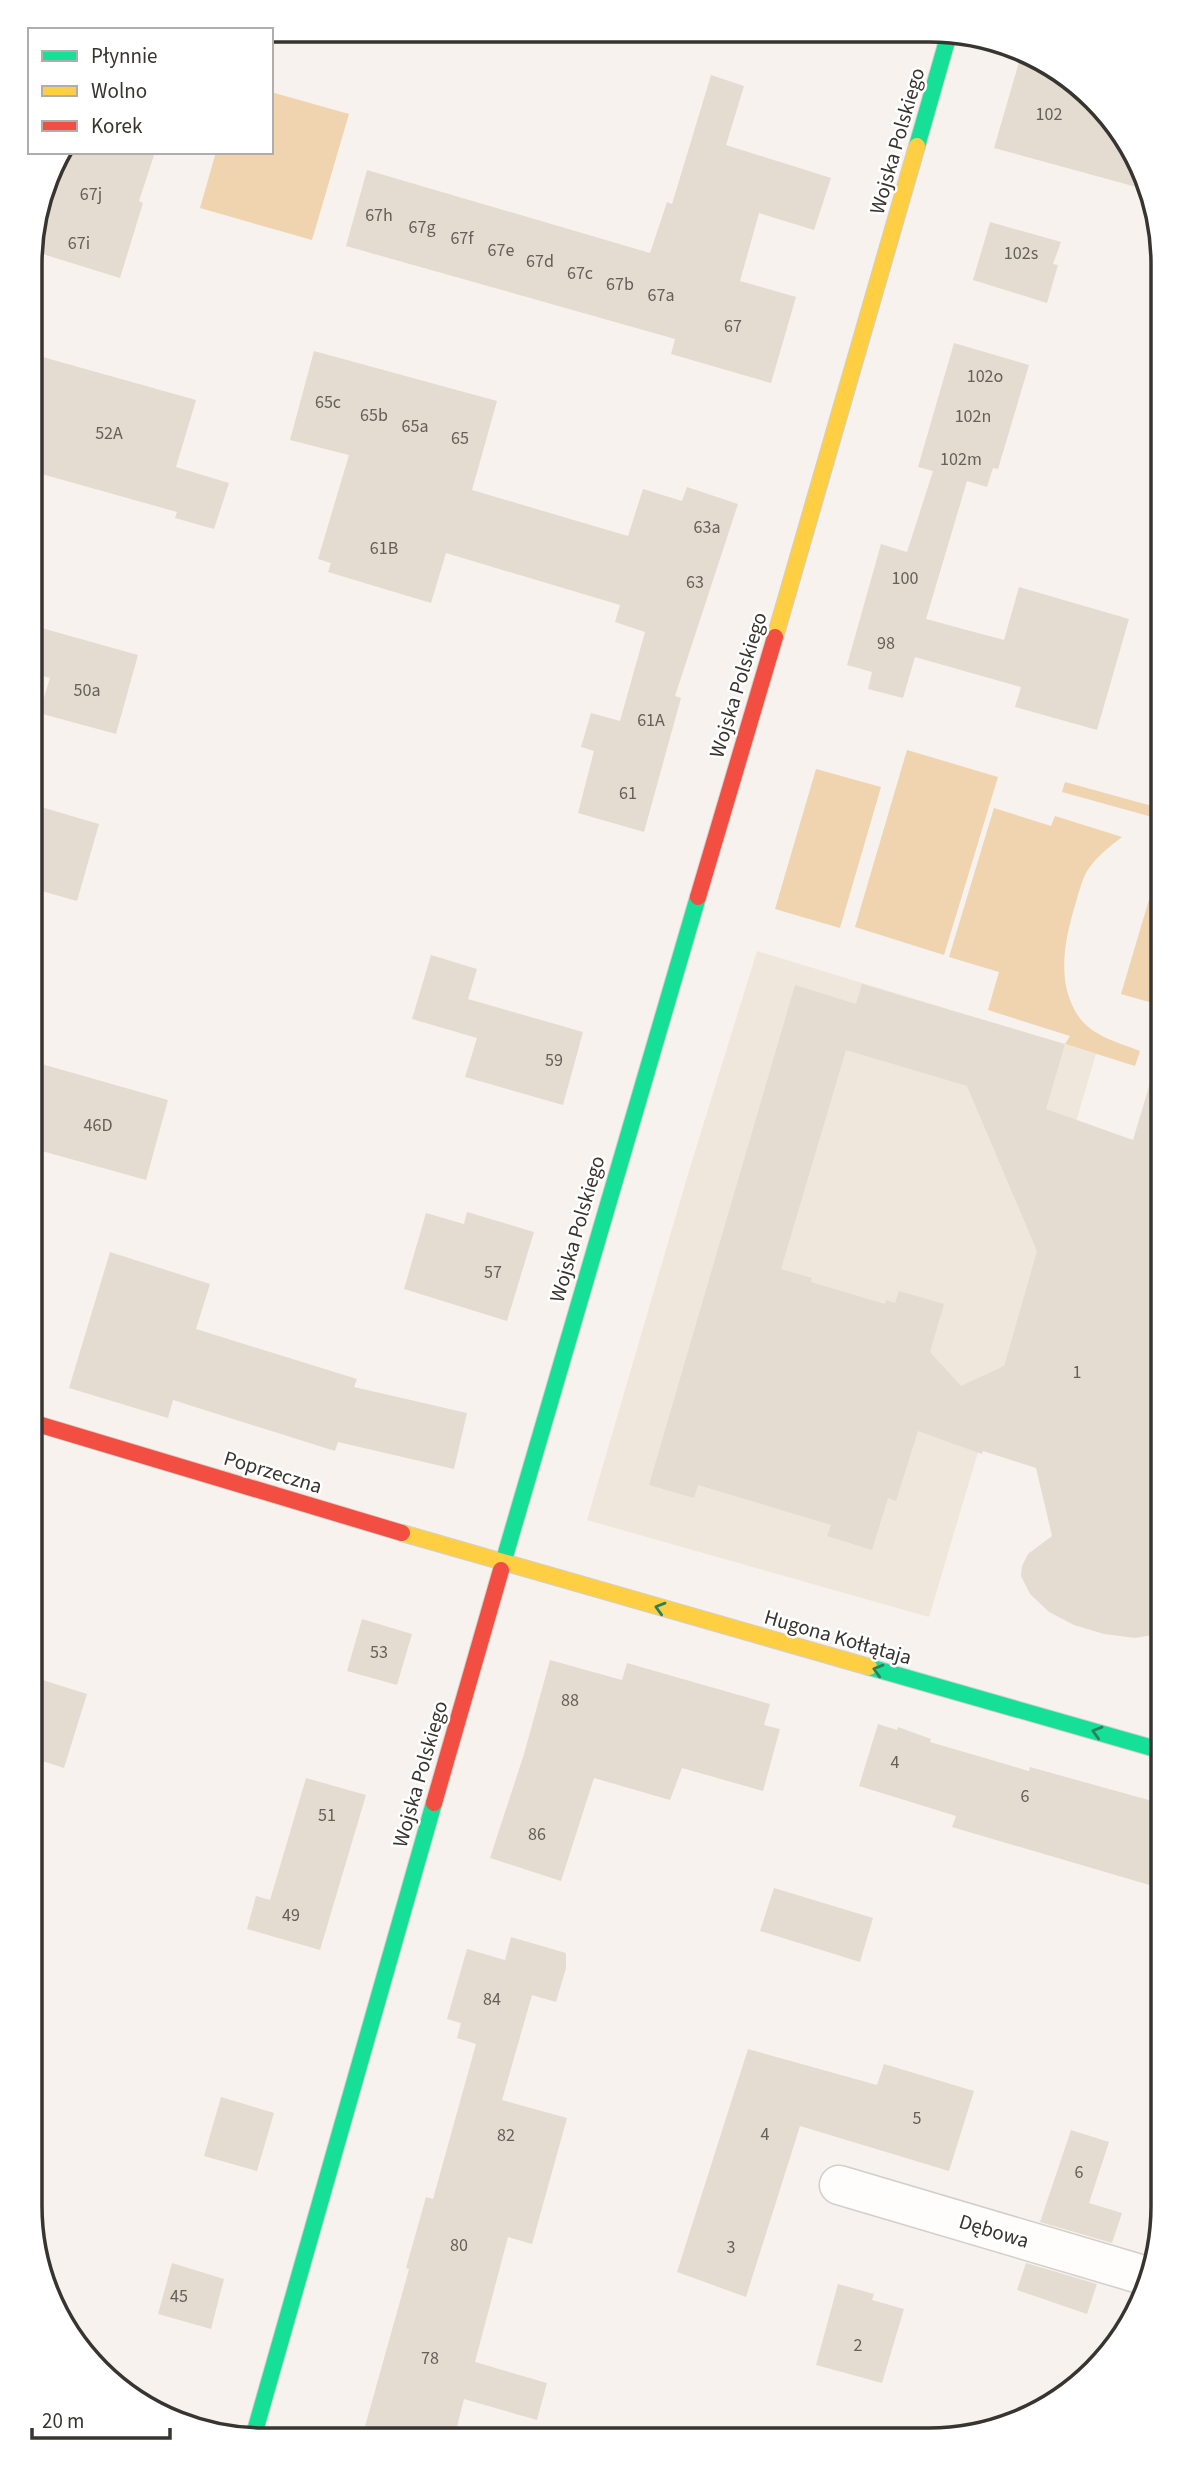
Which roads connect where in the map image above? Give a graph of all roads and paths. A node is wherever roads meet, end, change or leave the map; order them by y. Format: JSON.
{"nodes":[{"id":1,"x":947,"y":42,"type":"edge"},
{"id":2,"x":42,"y":1426,"type":"edge"},
{"id":3,"x":503,"y":1563,"type":"junction"},
{"id":4,"x":1151,"y":1748,"type":"edge"},
{"id":5,"x":839,"y":2185,"type":"dead end"},
{"id":6,"x":1140,"y":2274,"type":"edge"},
{"id":7,"x":256,"y":2427,"type":"edge"}],
"edges":[{"from":1,"to":3,"type":"street","name":"Wojska Polskiego"},
{"from":2,"to":3,"type":"street","name":"Poprzeczna"},
{"from":4,"to":3,"type":"street","name":"Hugona Kołłątaja","one_way":true},
{"from":3,"to":7,"type":"street","name":"Wojska Polskiego"},
{"from":5,"to":6,"type":"street","name":"Dębowa"}]}
